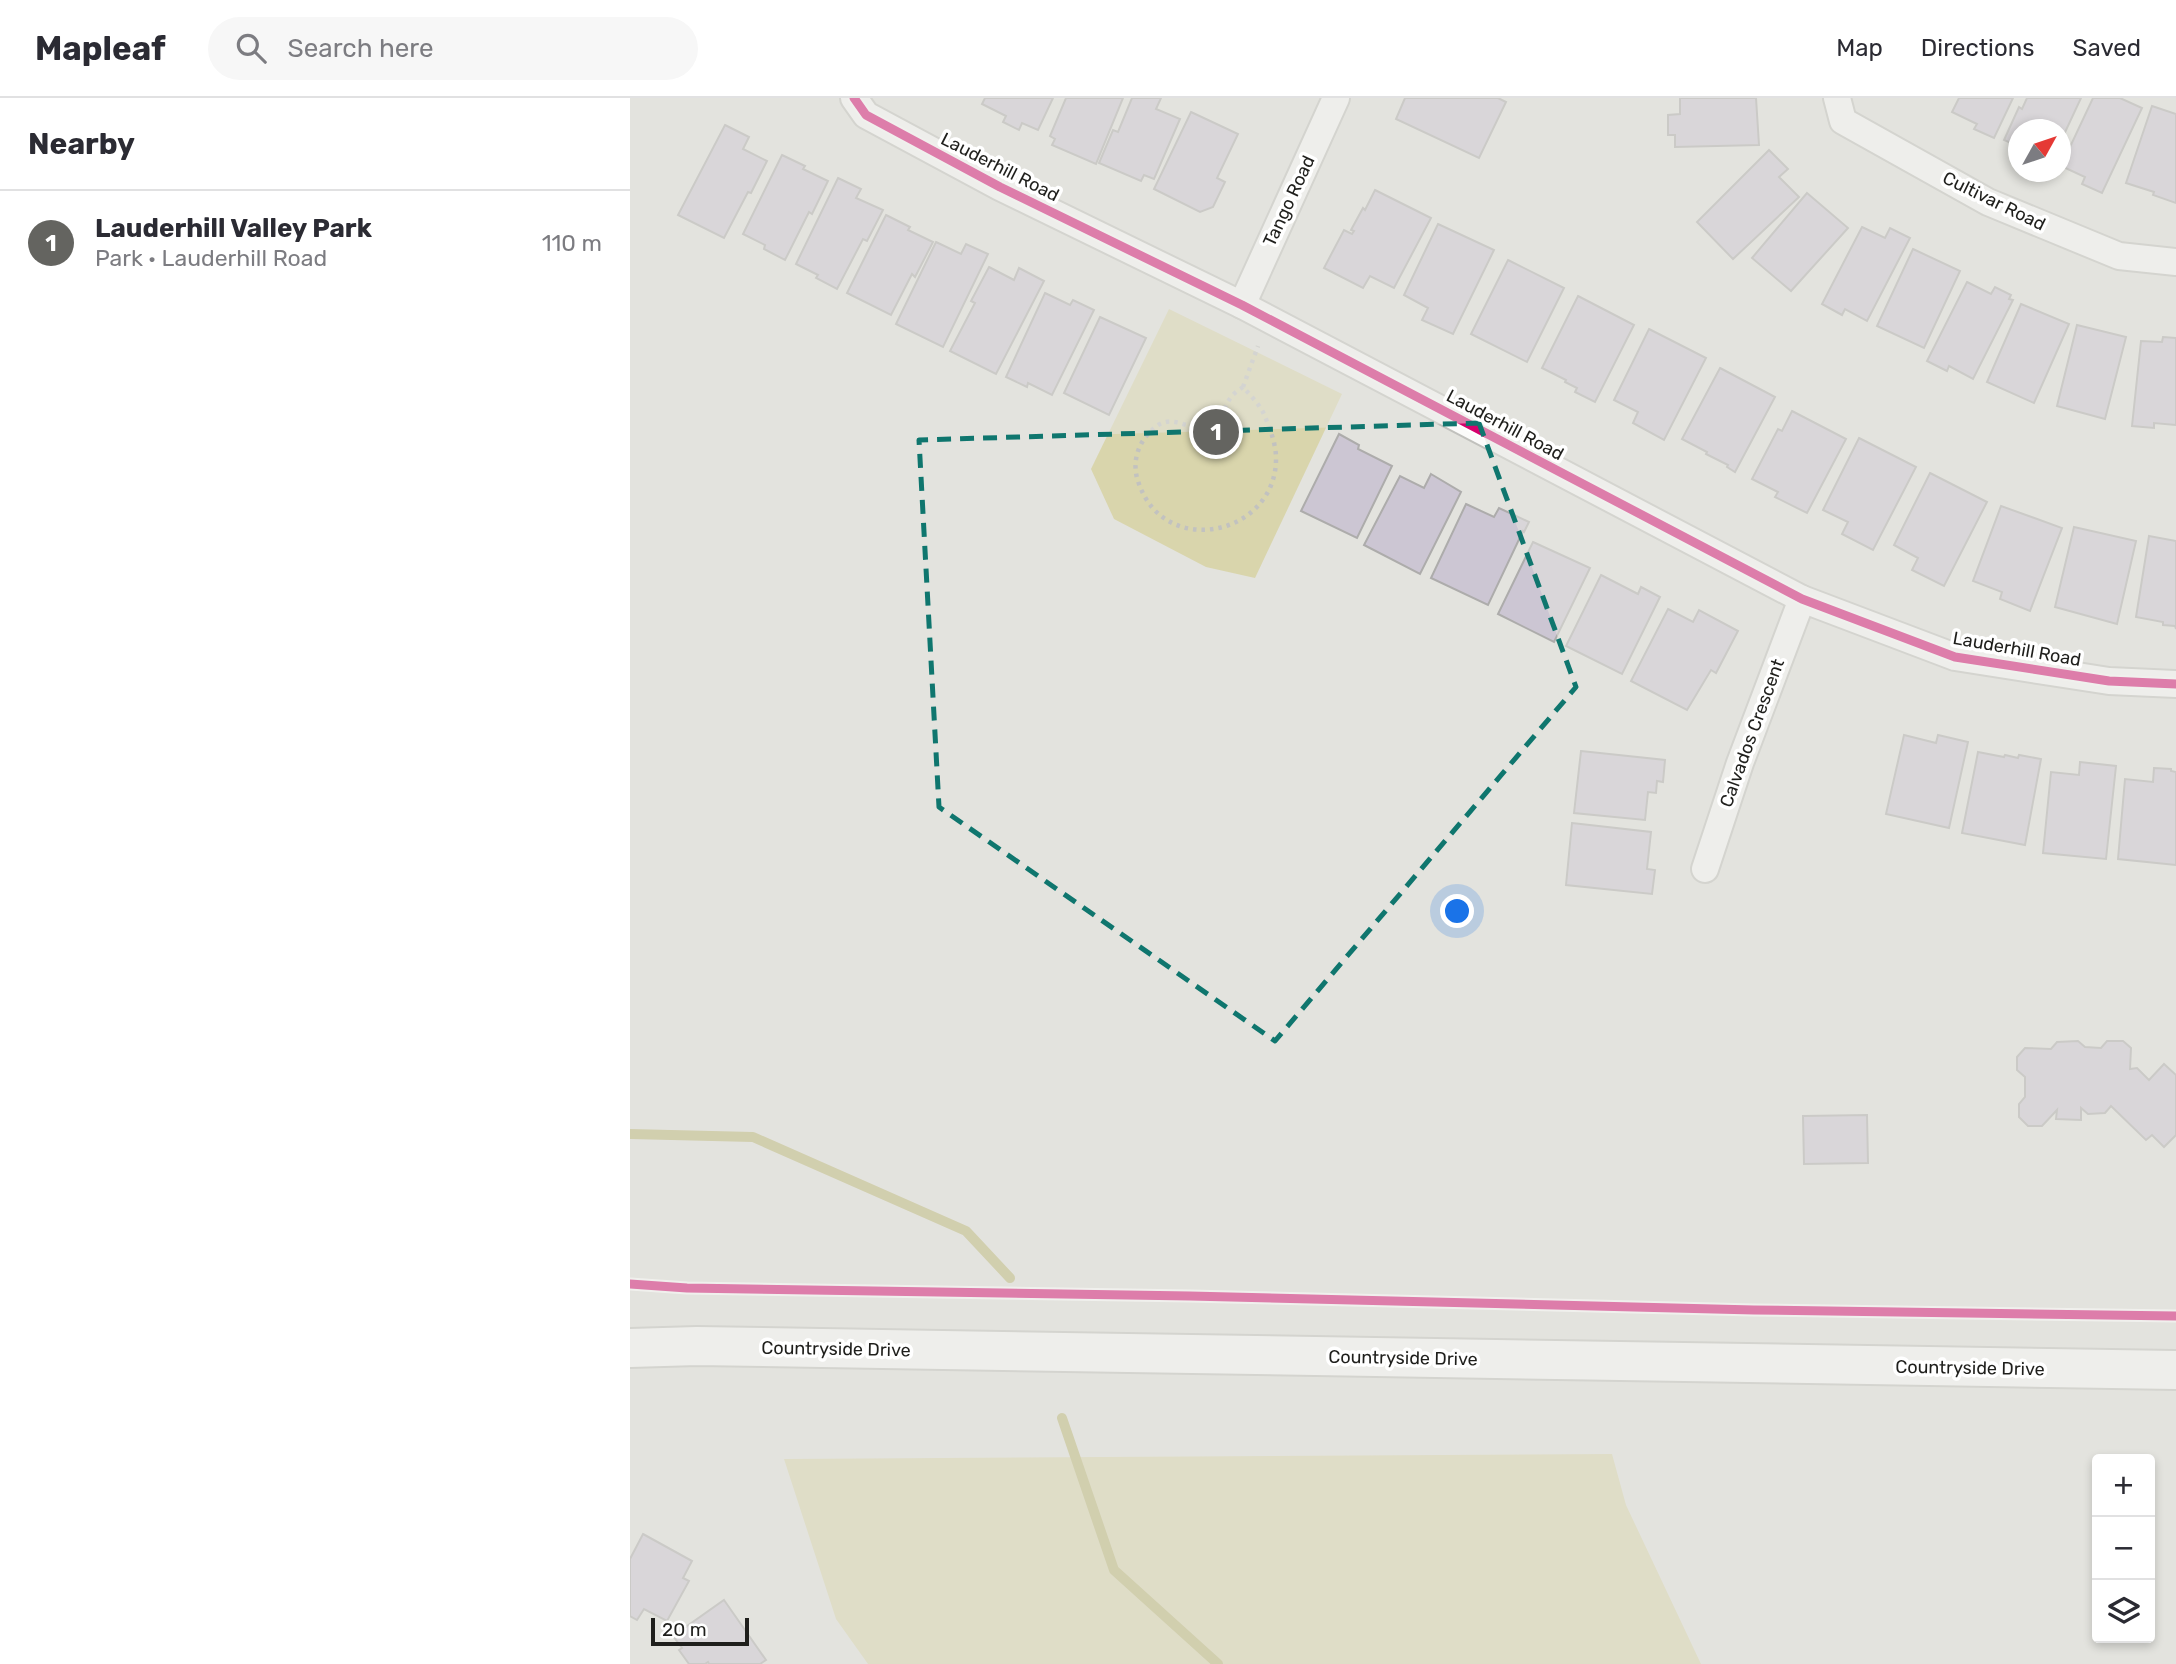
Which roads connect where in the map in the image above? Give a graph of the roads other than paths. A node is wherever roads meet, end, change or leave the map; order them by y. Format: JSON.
{"nodes":[{"id":1,"x":854,"y":98,"type":"edge"},
{"id":2,"x":1336,"y":98,"type":"edge"},
{"id":3,"x":1837,"y":98,"type":"edge"},
{"id":4,"x":2176,"y":262,"type":"edge"},
{"id":5,"x":1242,"y":305,"type":"junction"},
{"id":6,"x":1802,"y":598,"type":"junction"},
{"id":7,"x":2176,"y":684,"type":"edge"},
{"id":8,"x":1705,"y":869,"type":"dead end"},
{"id":9,"x":630,"y":1348,"type":"edge"},
{"id":10,"x":2176,"y":1370,"type":"edge"}],
"edges":[{"from":1,"to":5,"type":"street","name":"Lauderhill Road"},
{"from":2,"to":5,"type":"street","name":"Tango Road"},
{"from":3,"to":4,"type":"street","name":"Cultivar Road"},
{"from":5,"to":6,"type":"street","name":"Lauderhill Road"},
{"from":6,"to":7,"type":"street","name":"Lauderhill Road"},
{"from":6,"to":8,"type":"street","name":"Calvados Crescent"},
{"from":9,"to":10,"type":"main road","name":"Countryside Drive"}]}
